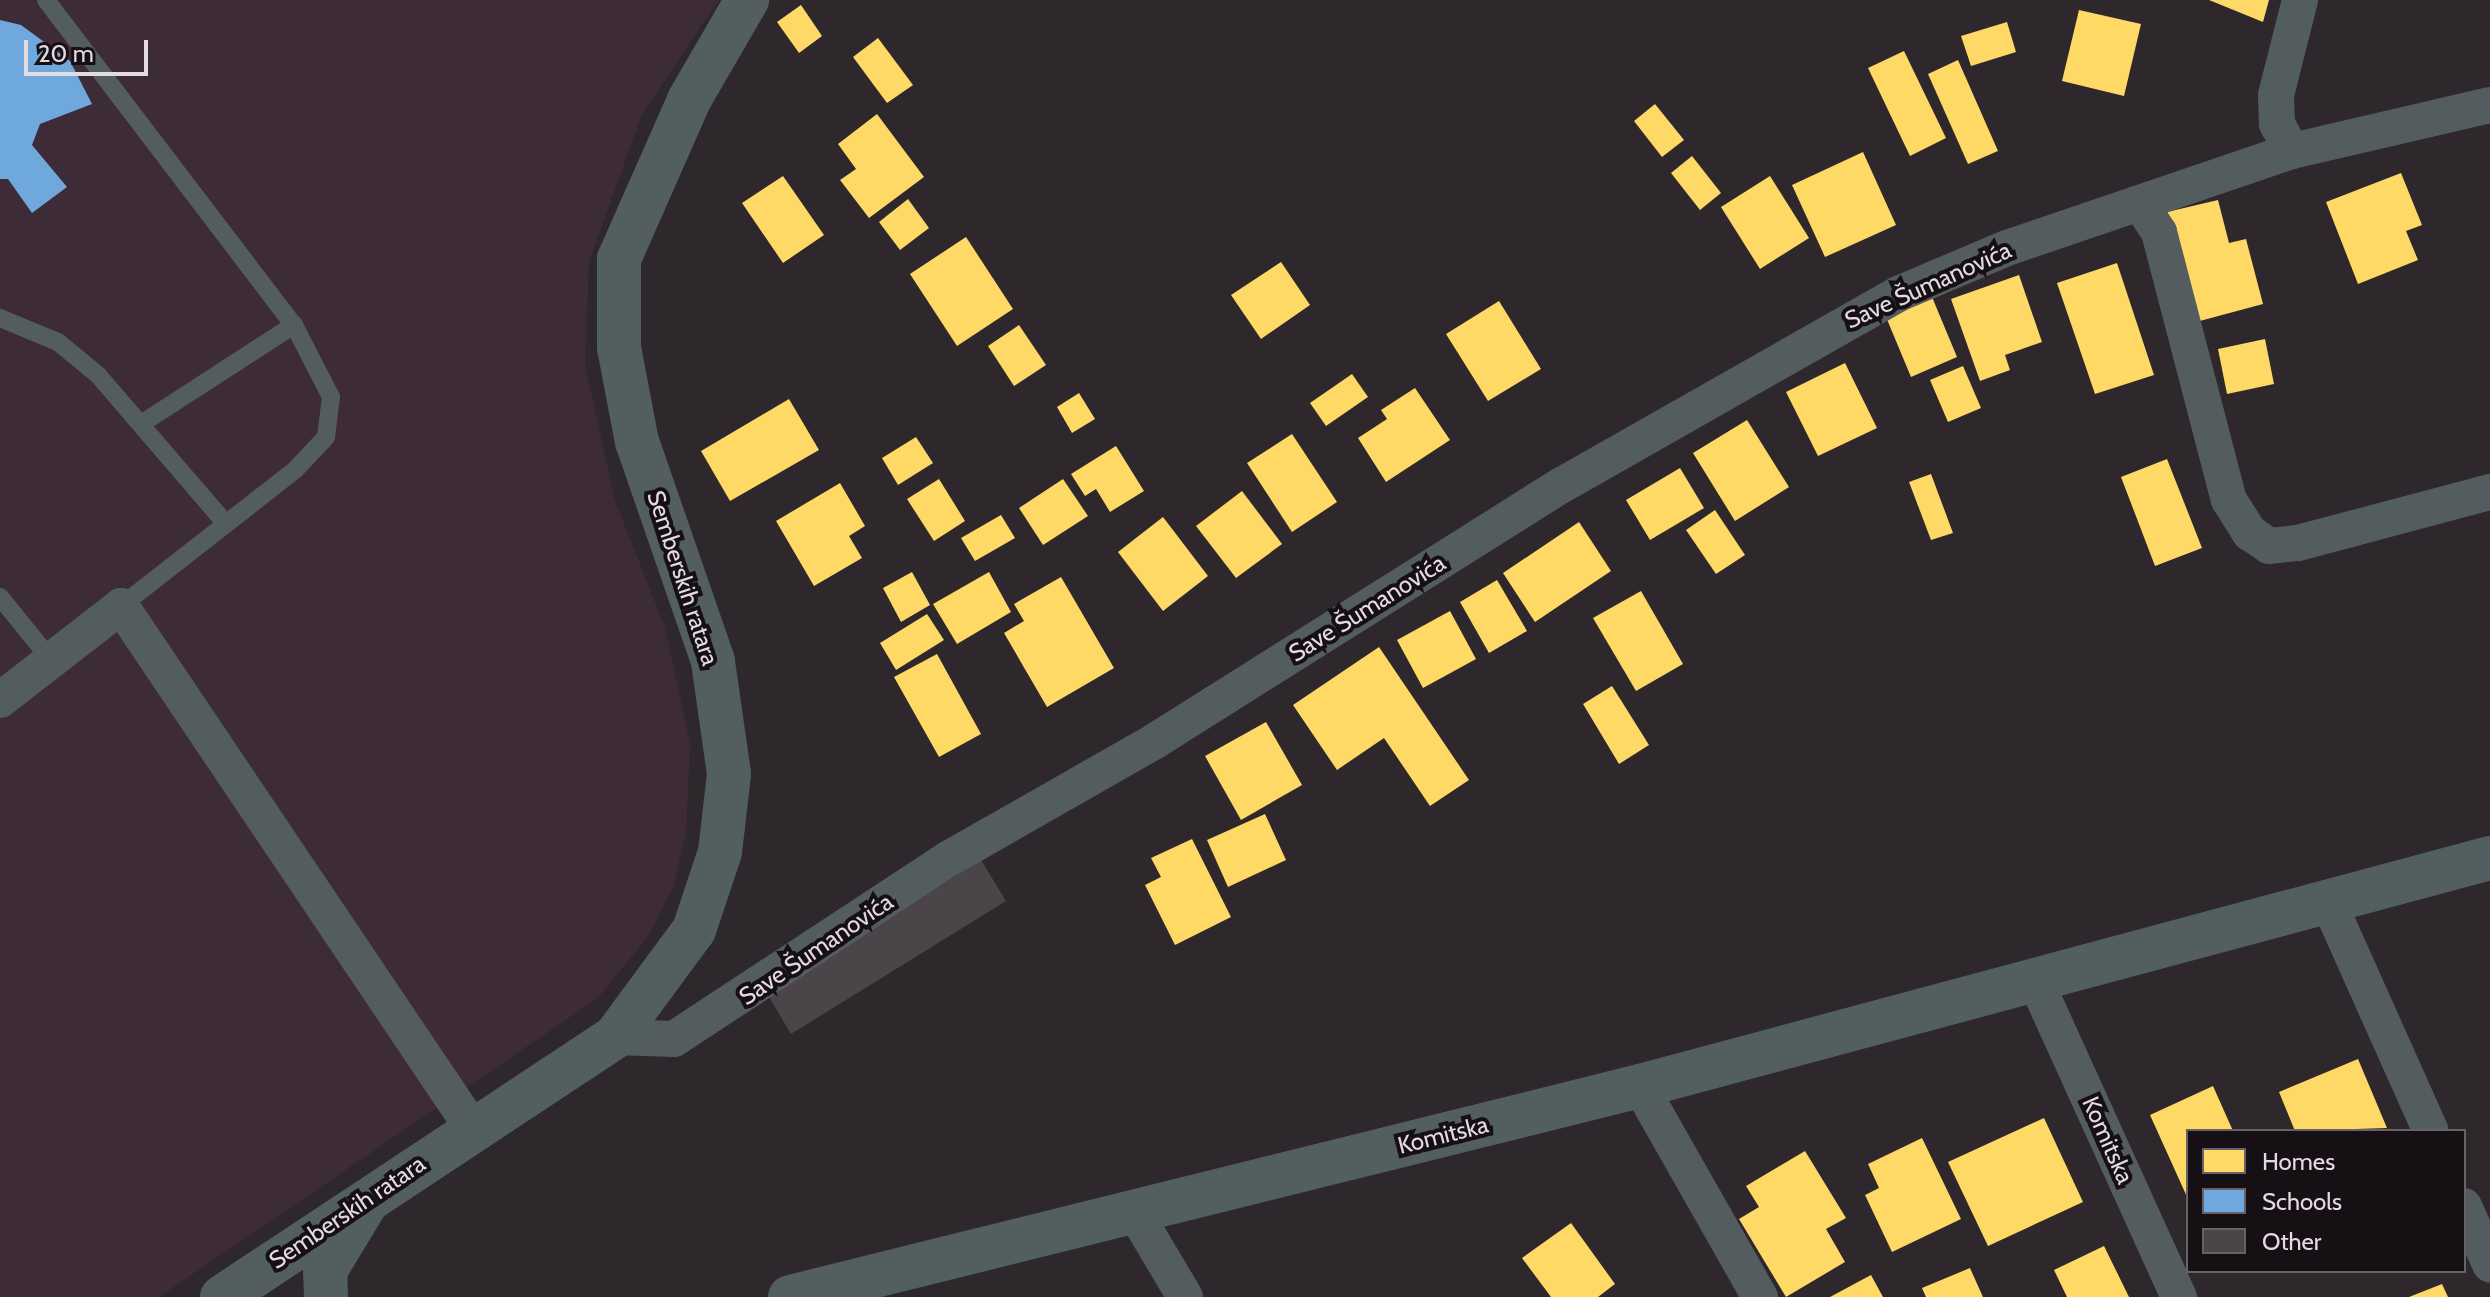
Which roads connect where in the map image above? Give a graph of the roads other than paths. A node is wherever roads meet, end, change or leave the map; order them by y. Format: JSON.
{"nodes":[{"id":1,"x":46,"y":0,"type":"edge"},
{"id":2,"x":747,"y":0,"type":"edge"},
{"id":3,"x":2300,"y":0,"type":"edge"},
{"id":4,"x":2490,"y":105,"type":"edge"},
{"id":5,"x":2292,"y":151,"type":"junction"},
{"id":6,"x":2140,"y":203,"type":"junction"},
{"id":7,"x":0,"y":318,"type":"edge"},
{"id":8,"x":294,"y":325,"type":"junction"},
{"id":9,"x":144,"y":422,"type":"junction"},
{"id":10,"x":2490,"y":492,"type":"edge"},
{"id":11,"x":226,"y":524,"type":"junction"},
{"id":12,"x":0,"y":597,"type":"edge"},
{"id":13,"x":121,"y":606,"type":"junction"},
{"id":14,"x":51,"y":660,"type":"junction"},
{"id":15,"x":0,"y":700,"type":"edge"},
{"id":16,"x":2490,"y":858,"type":"edge"},
{"id":17,"x":2327,"y":899,"type":"junction"},
{"id":18,"x":2036,"y":982,"type":"junction"},
{"id":19,"x":615,"y":1037,"type":"junction"},
{"id":20,"x":1640,"y":1086,"type":"junction"},
{"id":21,"x":473,"y":1129,"type":"junction"},
{"id":22,"x":2430,"y":1129,"type":"edge"},
{"id":23,"x":372,"y":1192,"type":"junction"},
{"id":24,"x":2466,"y":1210,"type":"edge"},
{"id":25,"x":1134,"y":1211,"type":"junction"},
{"id":26,"x":2490,"y":1264,"type":"edge"},
{"id":27,"x":852,"y":1290,"type":"edge"},
{"id":28,"x":222,"y":1297,"type":"edge"},
{"id":29,"x":326,"y":1297,"type":"edge"},
{"id":30,"x":790,"y":1297,"type":"edge"},
{"id":31,"x":1185,"y":1297,"type":"edge"},
{"id":32,"x":1760,"y":1297,"type":"edge"},
{"id":33,"x":2179,"y":1297,"type":"edge"}],
"edges":[{"from":1,"to":8,"type":"lane"},
{"from":2,"to":19,"type":"main road","name":"Semberskih ratara"},
{"from":3,"to":5,"type":"street"},
{"from":4,"to":5,"type":"street","name":"Save Šumanovića"},
{"from":5,"to":6,"type":"street","name":"Save Šumanovića"},
{"from":6,"to":10,"type":"street"},
{"from":6,"to":19,"type":"street","name":"Save Šumanovića"},
{"from":7,"to":9,"type":"lane"},
{"from":8,"to":9,"type":"lane"},
{"from":8,"to":11,"type":"lane"},
{"from":9,"to":11,"type":"lane"},
{"from":11,"to":13,"type":"lane"},
{"from":12,"to":14,"type":"lane"},
{"from":13,"to":14,"type":"street"},
{"from":13,"to":21,"type":"street"},
{"from":14,"to":15,"type":"street"},
{"from":16,"to":17,"type":"main road","name":"Komitska"},
{"from":17,"to":18,"type":"main road","name":"Komitska"},
{"from":17,"to":22,"type":"street"},
{"from":18,"to":20,"type":"main road","name":"Komitska"},
{"from":18,"to":33,"type":"street","name":"Komitska"},
{"from":19,"to":21,"type":"main road","name":"Semberskih ratara"},
{"from":20,"to":25,"type":"main road","name":"Komitska"},
{"from":20,"to":32,"type":"street"},
{"from":21,"to":23,"type":"main road","name":"Semberskih ratara"},
{"from":23,"to":28,"type":"main road","name":"Semberskih ratara"},
{"from":23,"to":29,"type":"main road"},
{"from":24,"to":26,"type":"street"},
{"from":25,"to":27,"type":"main road","name":"Komitska"},
{"from":25,"to":31,"type":"street"},
{"from":27,"to":30,"type":"main road","name":"Komitska"}]}
